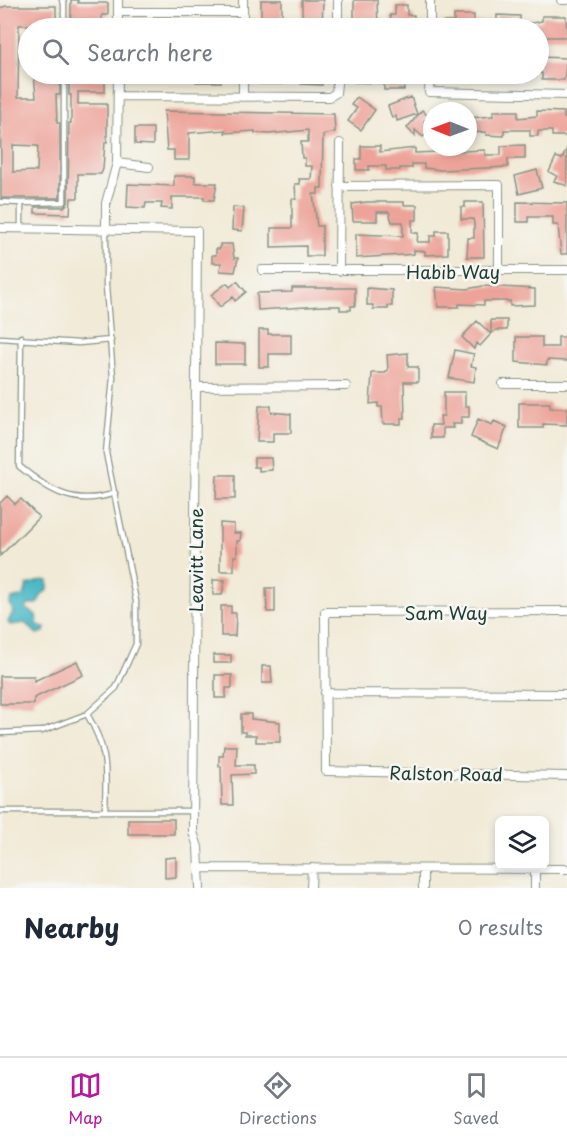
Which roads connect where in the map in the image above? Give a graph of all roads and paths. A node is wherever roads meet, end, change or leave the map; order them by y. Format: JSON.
{"nodes":[{"id":1,"x":62,"y":0,"type":"edge"},
{"id":2,"x":118,"y":0,"type":"edge"},
{"id":3,"x":243,"y":0,"type":"edge"},
{"id":4,"x":338,"y":0,"type":"edge"},
{"id":5,"x":430,"y":0,"type":"edge"},
{"id":6,"x":561,"y":0,"type":"edge"},
{"id":7,"x":567,"y":0,"type":"edge"},
{"id":8,"x":118,"y":12,"type":"junction"},
{"id":9,"x":243,"y":12,"type":"junction"},
{"id":10,"x":64,"y":18,"type":"edge"},
{"id":11,"x":118,"y":18,"type":"edge"},
{"id":12,"x":243,"y":18,"type":"edge"},
{"id":13,"x":338,"y":18,"type":"edge"},
{"id":14,"x":430,"y":18,"type":"edge"},
{"id":15,"x":64,"y":84,"type":"edge"},
{"id":16,"x":118,"y":84,"type":"edge"},
{"id":17,"x":243,"y":84,"type":"edge"},
{"id":18,"x":337,"y":84,"type":"edge"},
{"id":19,"x":429,"y":84,"type":"edge"},
{"id":20,"x":567,"y":95,"type":"edge"},
{"id":21,"x":118,"y":96,"type":"junction"},
{"id":22,"x":243,"y":97,"type":"junction"},
{"id":23,"x":340,"y":143,"type":"dead end"},
{"id":24,"x":117,"y":164,"type":"junction"},
{"id":25,"x":149,"y":166,"type":"dead end"},
{"id":26,"x":339,"y":186,"type":"junction"},
{"id":27,"x":0,"y":202,"type":"edge"},
{"id":28,"x":21,"y":203,"type":"junction"},
{"id":29,"x":0,"y":228,"type":"edge"},
{"id":30,"x":21,"y":228,"type":"junction"},
{"id":31,"x":106,"y":229,"type":"junction"},
{"id":32,"x":262,"y":270,"type":"dead end"},
{"id":33,"x":499,"y":270,"type":"junction"},
{"id":34,"x":567,"y":270,"type":"edge"},
{"id":35,"x":339,"y":271,"type":"junction"},
{"id":36,"x":21,"y":337,"type":"junction"},
{"id":37,"x":0,"y":338,"type":"edge"},
{"id":38,"x":111,"y":340,"type":"junction"},
{"id":39,"x":503,"y":384,"type":"dead end"},
{"id":40,"x":567,"y":384,"type":"edge"},
{"id":41,"x":345,"y":386,"type":"dead end"},
{"id":42,"x":196,"y":387,"type":"junction"},
{"id":43,"x":115,"y":493,"type":"junction"},
{"id":44,"x":567,"y":611,"type":"edge"},
{"id":45,"x":326,"y":693,"type":"junction"},
{"id":46,"x":567,"y":694,"type":"edge"},
{"id":47,"x":87,"y":714,"type":"junction"},
{"id":48,"x":0,"y":733,"type":"edge"},
{"id":49,"x":567,"y":776,"type":"edge"},
{"id":50,"x":0,"y":811,"type":"edge"},
{"id":51,"x":105,"y":811,"type":"junction"},
{"id":52,"x":194,"y":811,"type":"junction"},
{"id":53,"x":199,"y":868,"type":"junction"},
{"id":54,"x":312,"y":868,"type":"junction"},
{"id":55,"x":423,"y":869,"type":"junction"},
{"id":56,"x":495,"y":869,"type":"edge"},
{"id":57,"x":549,"y":869,"type":"edge"},
{"id":58,"x":567,"y":869,"type":"edge"},
{"id":59,"x":536,"y":870,"type":"edge"},
{"id":60,"x":200,"y":888,"type":"edge"},
{"id":61,"x":312,"y":888,"type":"edge"},
{"id":62,"x":423,"y":888,"type":"edge"},
{"id":63,"x":535,"y":888,"type":"edge"}],
"edges":[{"from":1,"to":10,"type":"lane"},
{"from":2,"to":8,"type":"street"},
{"from":3,"to":9,"type":"street"},
{"from":4,"to":13,"type":"street"},
{"from":5,"to":14,"type":"street"},
{"from":6,"to":7,"type":"street"},
{"from":8,"to":9,"type":"street"},
{"from":8,"to":11,"type":"street"},
{"from":9,"to":12,"type":"street"},
{"from":15,"to":28,"type":"lane"},
{"from":16,"to":21,"type":"street"},
{"from":17,"to":22,"type":"street"},
{"from":18,"to":22,"type":"street"},
{"from":19,"to":20,"type":"street"},
{"from":21,"to":22,"type":"street"},
{"from":21,"to":24,"type":"street"},
{"from":23,"to":26,"type":"street"},
{"from":24,"to":25,"type":"street"},
{"from":24,"to":31,"type":"street"},
{"from":26,"to":33,"type":"street"},
{"from":26,"to":35,"type":"street"},
{"from":27,"to":28,"type":"lane"},
{"from":28,"to":30,"type":"lane"},
{"from":29,"to":30,"type":"street"},
{"from":30,"to":31,"type":"street"},
{"from":31,"to":38,"type":"lane"},
{"from":31,"to":42,"type":"street","name":"Leavitt Lane"},
{"from":32,"to":35,"type":"street","name":"Habib Way"},
{"from":33,"to":34,"type":"street","name":"Habib Way"},
{"from":33,"to":35,"type":"street","name":"Habib Way"},
{"from":36,"to":37,"type":"lane"},
{"from":36,"to":38,"type":"lane"},
{"from":36,"to":43,"type":"lane"},
{"from":38,"to":43,"type":"lane"},
{"from":39,"to":40,"type":"street"},
{"from":41,"to":42,"type":"street"},
{"from":42,"to":52,"type":"street","name":"Leavitt Lane"},
{"from":43,"to":47,"type":"lane"},
{"from":44,"to":45,"type":"street","name":"Sam Way"},
{"from":45,"to":46,"type":"street"},
{"from":45,"to":49,"type":"street","name":"Ralston Road"},
{"from":47,"to":48,"type":"lane"},
{"from":47,"to":51,"type":"lane"},
{"from":50,"to":51,"type":"lane"},
{"from":51,"to":52,"type":"lane"},
{"from":52,"to":53,"type":"street","name":"Leavitt Lane"},
{"from":53,"to":54,"type":"street"},
{"from":53,"to":60,"type":"street","name":"Leavitt Lane"},
{"from":54,"to":55,"type":"street"},
{"from":54,"to":61,"type":"street"},
{"from":55,"to":56,"type":"street"},
{"from":55,"to":62,"type":"street"},
{"from":57,"to":58,"type":"street"},
{"from":59,"to":63,"type":"street"}]}
